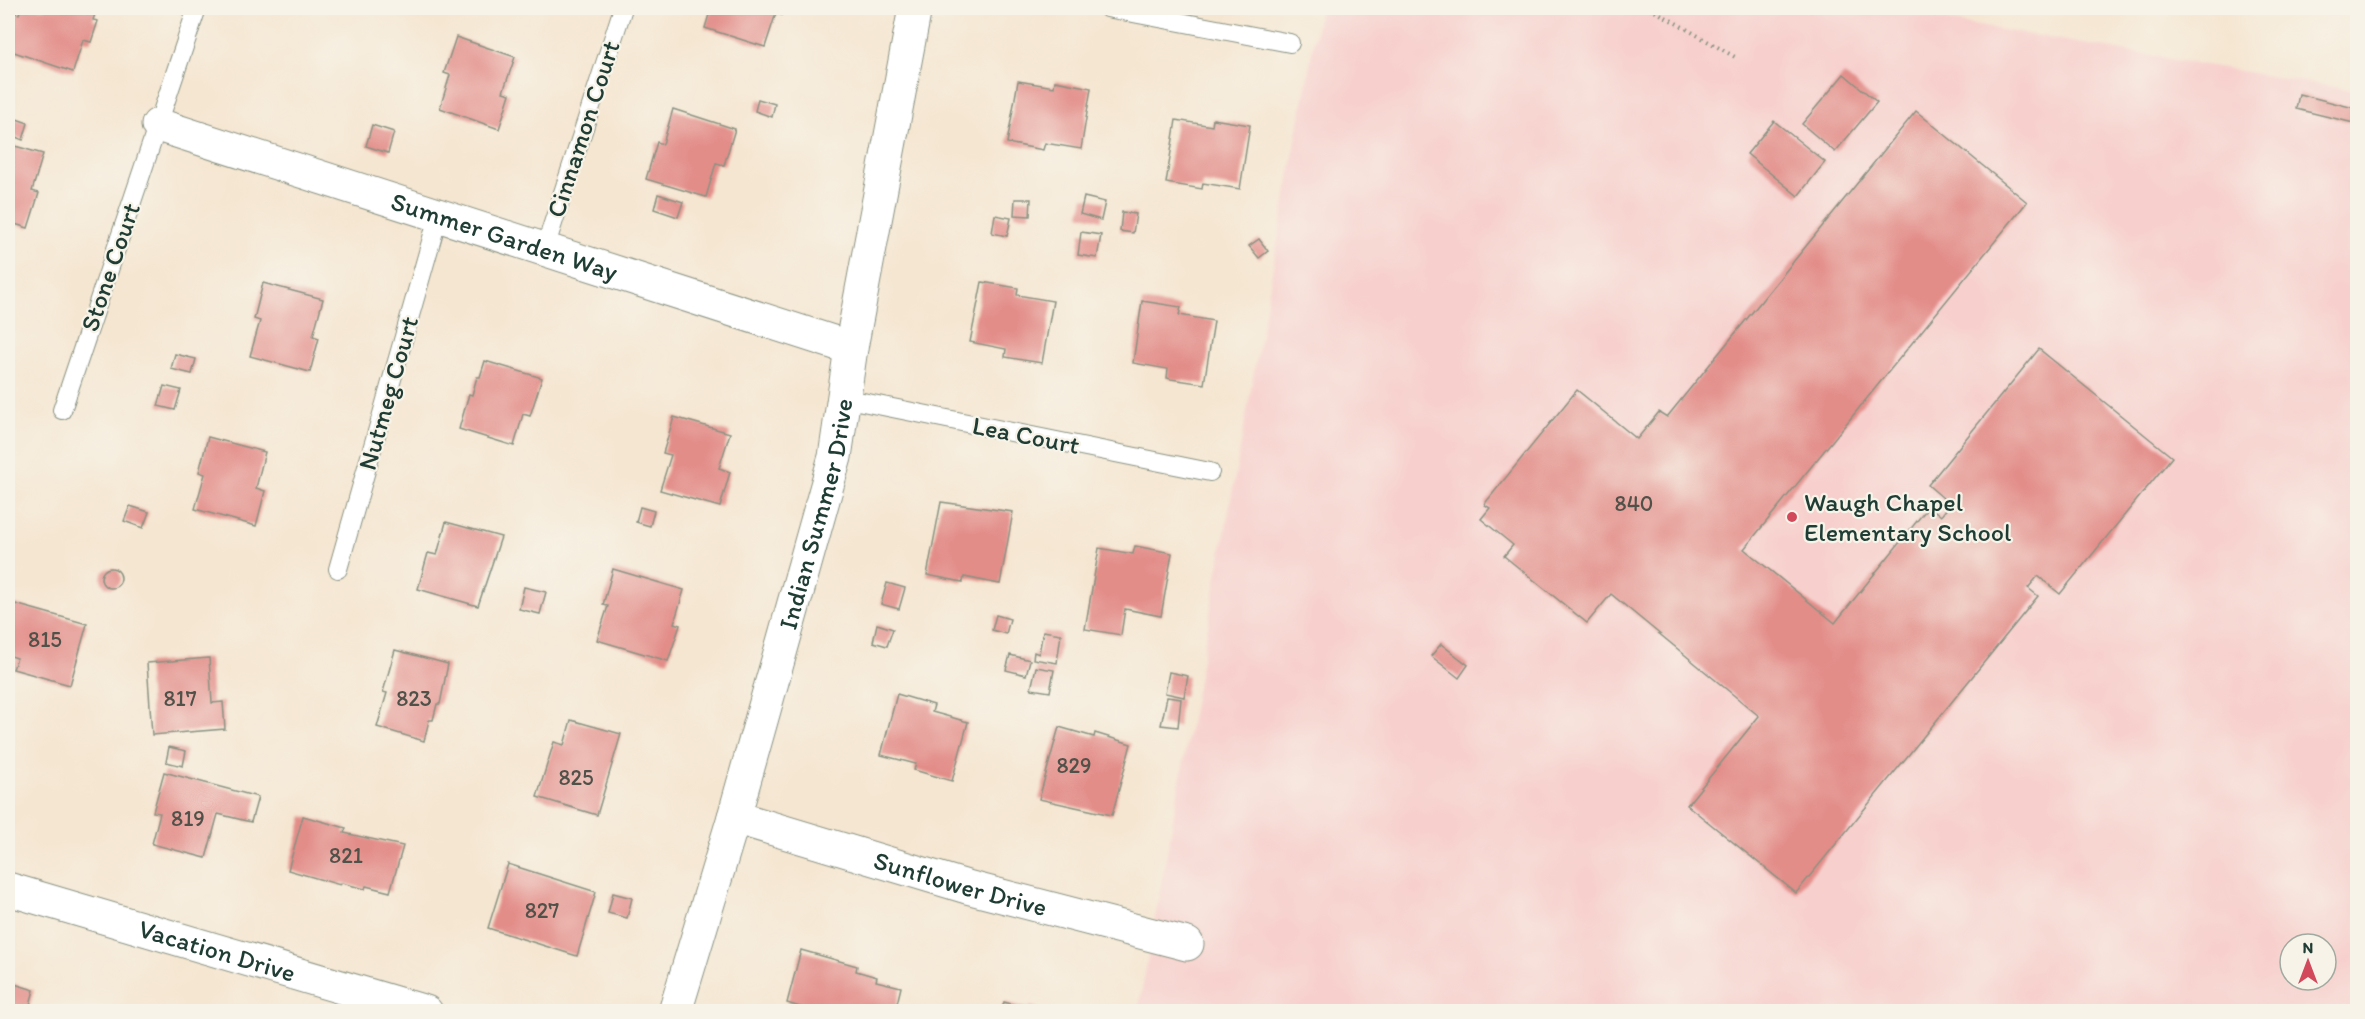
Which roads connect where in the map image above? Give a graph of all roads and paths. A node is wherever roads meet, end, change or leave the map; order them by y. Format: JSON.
{"nodes":[{"id":1,"x":197,"y":8,"type":"edge"},
{"id":2,"x":622,"y":8,"type":"edge"},
{"id":3,"x":915,"y":8,"type":"edge"},
{"id":4,"x":1107,"y":8,"type":"edge"},
{"id":5,"x":1650,"y":8,"type":"edge"},
{"id":6,"x":1290,"y":43,"type":"dead end"},
{"id":7,"x":1735,"y":57,"type":"dead end"},
{"id":8,"x":158,"y":125,"type":"junction"},
{"id":9,"x":438,"y":217,"type":"junction"},
{"id":10,"x":544,"y":251,"type":"junction"},
{"id":11,"x":852,"y":348,"type":"junction"},
{"id":12,"x":843,"y":398,"type":"junction"},
{"id":13,"x":62,"y":410,"type":"dead end"},
{"id":14,"x":1210,"y":472,"type":"dead end"},
{"id":15,"x":338,"y":569,"type":"dead end"},
{"id":16,"x":734,"y":817,"type":"junction"},
{"id":17,"x":8,"y":890,"type":"edge"},
{"id":18,"x":1187,"y":944,"type":"dead end"},
{"id":19,"x":426,"y":1011,"type":"edge"},
{"id":20,"x":675,"y":1011,"type":"edge"}],
"edges":[{"from":1,"to":8,"type":"lane","name":"Stone Court"},
{"from":2,"to":10,"type":"lane","name":"Cinnamon Court"},
{"from":3,"to":11,"type":"street","name":"Indian Summer Drive"},
{"from":4,"to":6,"type":"lane"},
{"from":5,"to":7,"type":"path"},
{"from":8,"to":9,"type":"street","name":"Summer Garden Way"},
{"from":8,"to":13,"type":"lane","name":"Stone Court"},
{"from":9,"to":10,"type":"street","name":"Summer Garden Way"},
{"from":9,"to":15,"type":"lane","name":"Nutmeg Court"},
{"from":10,"to":11,"type":"street","name":"Summer Garden Way"},
{"from":11,"to":12,"type":"street","name":"Indian Summer Drive"},
{"from":12,"to":14,"type":"lane","name":"Lea Court"},
{"from":12,"to":16,"type":"street","name":"Indian Summer Drive"},
{"from":16,"to":18,"type":"street","name":"Sunflower Drive"},
{"from":16,"to":20,"type":"street","name":"Indian Summer Drive"},
{"from":17,"to":19,"type":"street","name":"Vacation Drive"}]}
